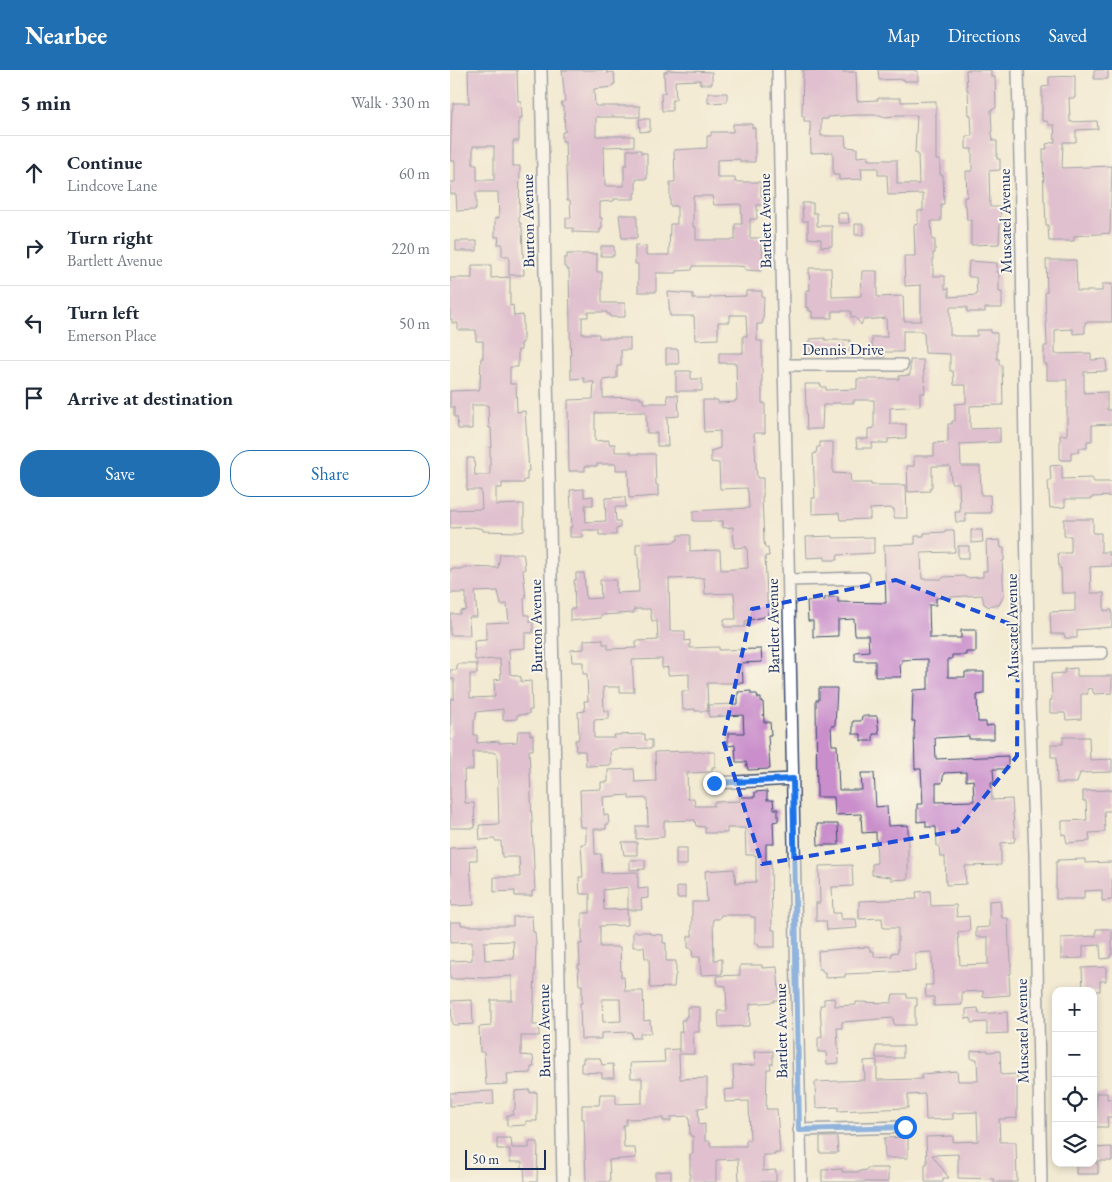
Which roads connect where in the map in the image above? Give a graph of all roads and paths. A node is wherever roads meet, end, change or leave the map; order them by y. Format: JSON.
{"nodes":[{"id":1,"x":541,"y":70,"type":"edge"},
{"id":2,"x":778,"y":70,"type":"edge"},
{"id":3,"x":1018,"y":70,"type":"edge"},
{"id":4,"x":784,"y":365,"type":"junction"},
{"id":5,"x":902,"y":365,"type":"dead end"},
{"id":6,"x":864,"y":578,"type":"dead end"},
{"id":7,"x":789,"y":580,"type":"junction"},
{"id":8,"x":1102,"y":653,"type":"dead end"},
{"id":9,"x":1028,"y":656,"type":"junction"},
{"id":10,"x":793,"y":779,"type":"junction"},
{"id":11,"x":714,"y":783,"type":"dead end"},
{"id":12,"x":905,"y":1127,"type":"dead end"},
{"id":13,"x":799,"y":1130,"type":"junction"},
{"id":14,"x":563,"y":1182,"type":"edge"},
{"id":15,"x":801,"y":1182,"type":"edge"},
{"id":16,"x":1041,"y":1182,"type":"edge"}],
"edges":[{"from":1,"to":14,"type":"street","name":"Burton Avenue"},
{"from":2,"to":4,"type":"street","name":"Bartlett Avenue"},
{"from":3,"to":9,"type":"street","name":"Muscatel Avenue"},
{"from":4,"to":5,"type":"street","name":"Dennis Drive"},
{"from":4,"to":7,"type":"street","name":"Bartlett Avenue"},
{"from":6,"to":7,"type":"street"},
{"from":7,"to":10,"type":"street","name":"Bartlett Avenue"},
{"from":8,"to":9,"type":"street"},
{"from":9,"to":16,"type":"street","name":"Muscatel Avenue"},
{"from":10,"to":11,"type":"street"},
{"from":10,"to":13,"type":"street","name":"Bartlett Avenue"},
{"from":12,"to":13,"type":"street"},
{"from":13,"to":15,"type":"street","name":"Bartlett Avenue"}]}
